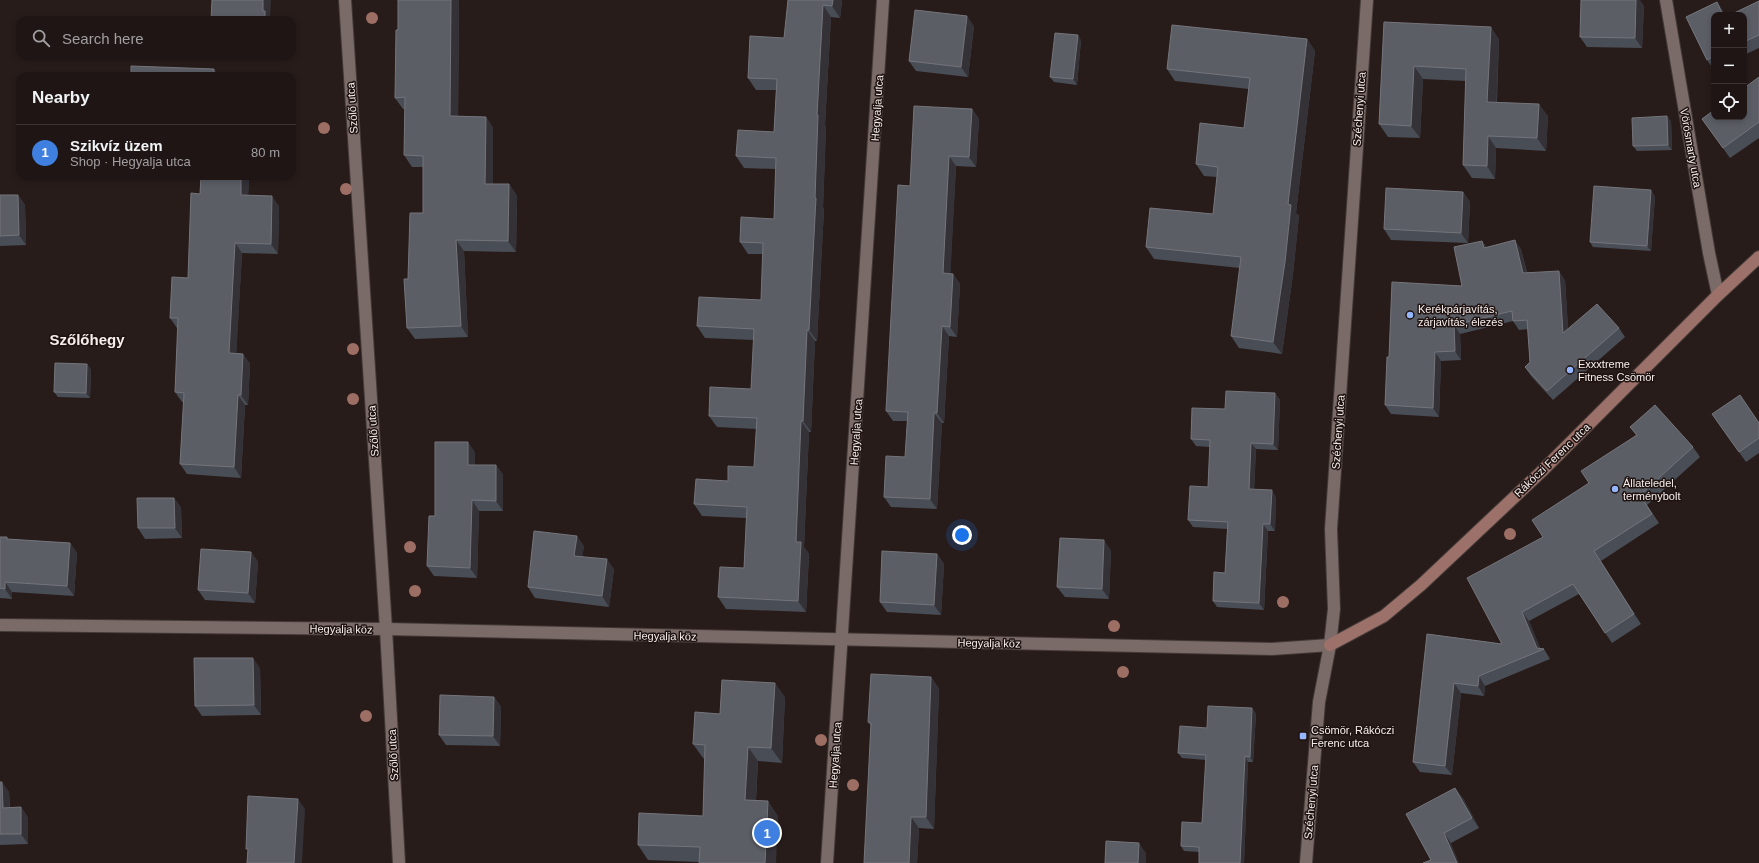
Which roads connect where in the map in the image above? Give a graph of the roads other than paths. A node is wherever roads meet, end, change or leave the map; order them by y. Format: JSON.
{"nodes":[{"id":1,"x":345,"y":0,"type":"edge"},
{"id":2,"x":883,"y":0,"type":"edge"},
{"id":3,"x":1366,"y":0,"type":"edge"},
{"id":4,"x":1666,"y":0,"type":"edge"},
{"id":5,"x":1759,"y":257,"type":"edge"},
{"id":6,"x":1718,"y":295,"type":"junction"},
{"id":7,"x":0,"y":625,"type":"edge"},
{"id":8,"x":386,"y":629,"type":"junction"},
{"id":9,"x":843,"y":640,"type":"junction"},
{"id":10,"x":1330,"y":645,"type":"junction"},
{"id":11,"x":399,"y":863,"type":"edge"},
{"id":12,"x":827,"y":863,"type":"edge"},
{"id":13,"x":1306,"y":863,"type":"edge"}],
"edges":[{"from":1,"to":8,"type":"street","name":"Szőlő utca"},
{"from":2,"to":9,"type":"street","name":"Hegyalja utca"},
{"from":3,"to":10,"type":"street","name":"Széchenyi utca"},
{"from":4,"to":6,"type":"street","name":"Vörösmarty utca"},
{"from":5,"to":6,"type":"street","name":"Rákóczi Ferenc utca"},
{"from":6,"to":10,"type":"street","name":"Rákóczi Ferenc utca"},
{"from":7,"to":8,"type":"street","name":"Hegyalja köz"},
{"from":8,"to":9,"type":"street","name":"Hegyalja köz"},
{"from":8,"to":11,"type":"street","name":"Szőlő utca"},
{"from":9,"to":10,"type":"street","name":"Hegyalja köz"},
{"from":9,"to":12,"type":"street","name":"Hegyalja utca"},
{"from":10,"to":13,"type":"street","name":"Széchenyi utca"}]}
